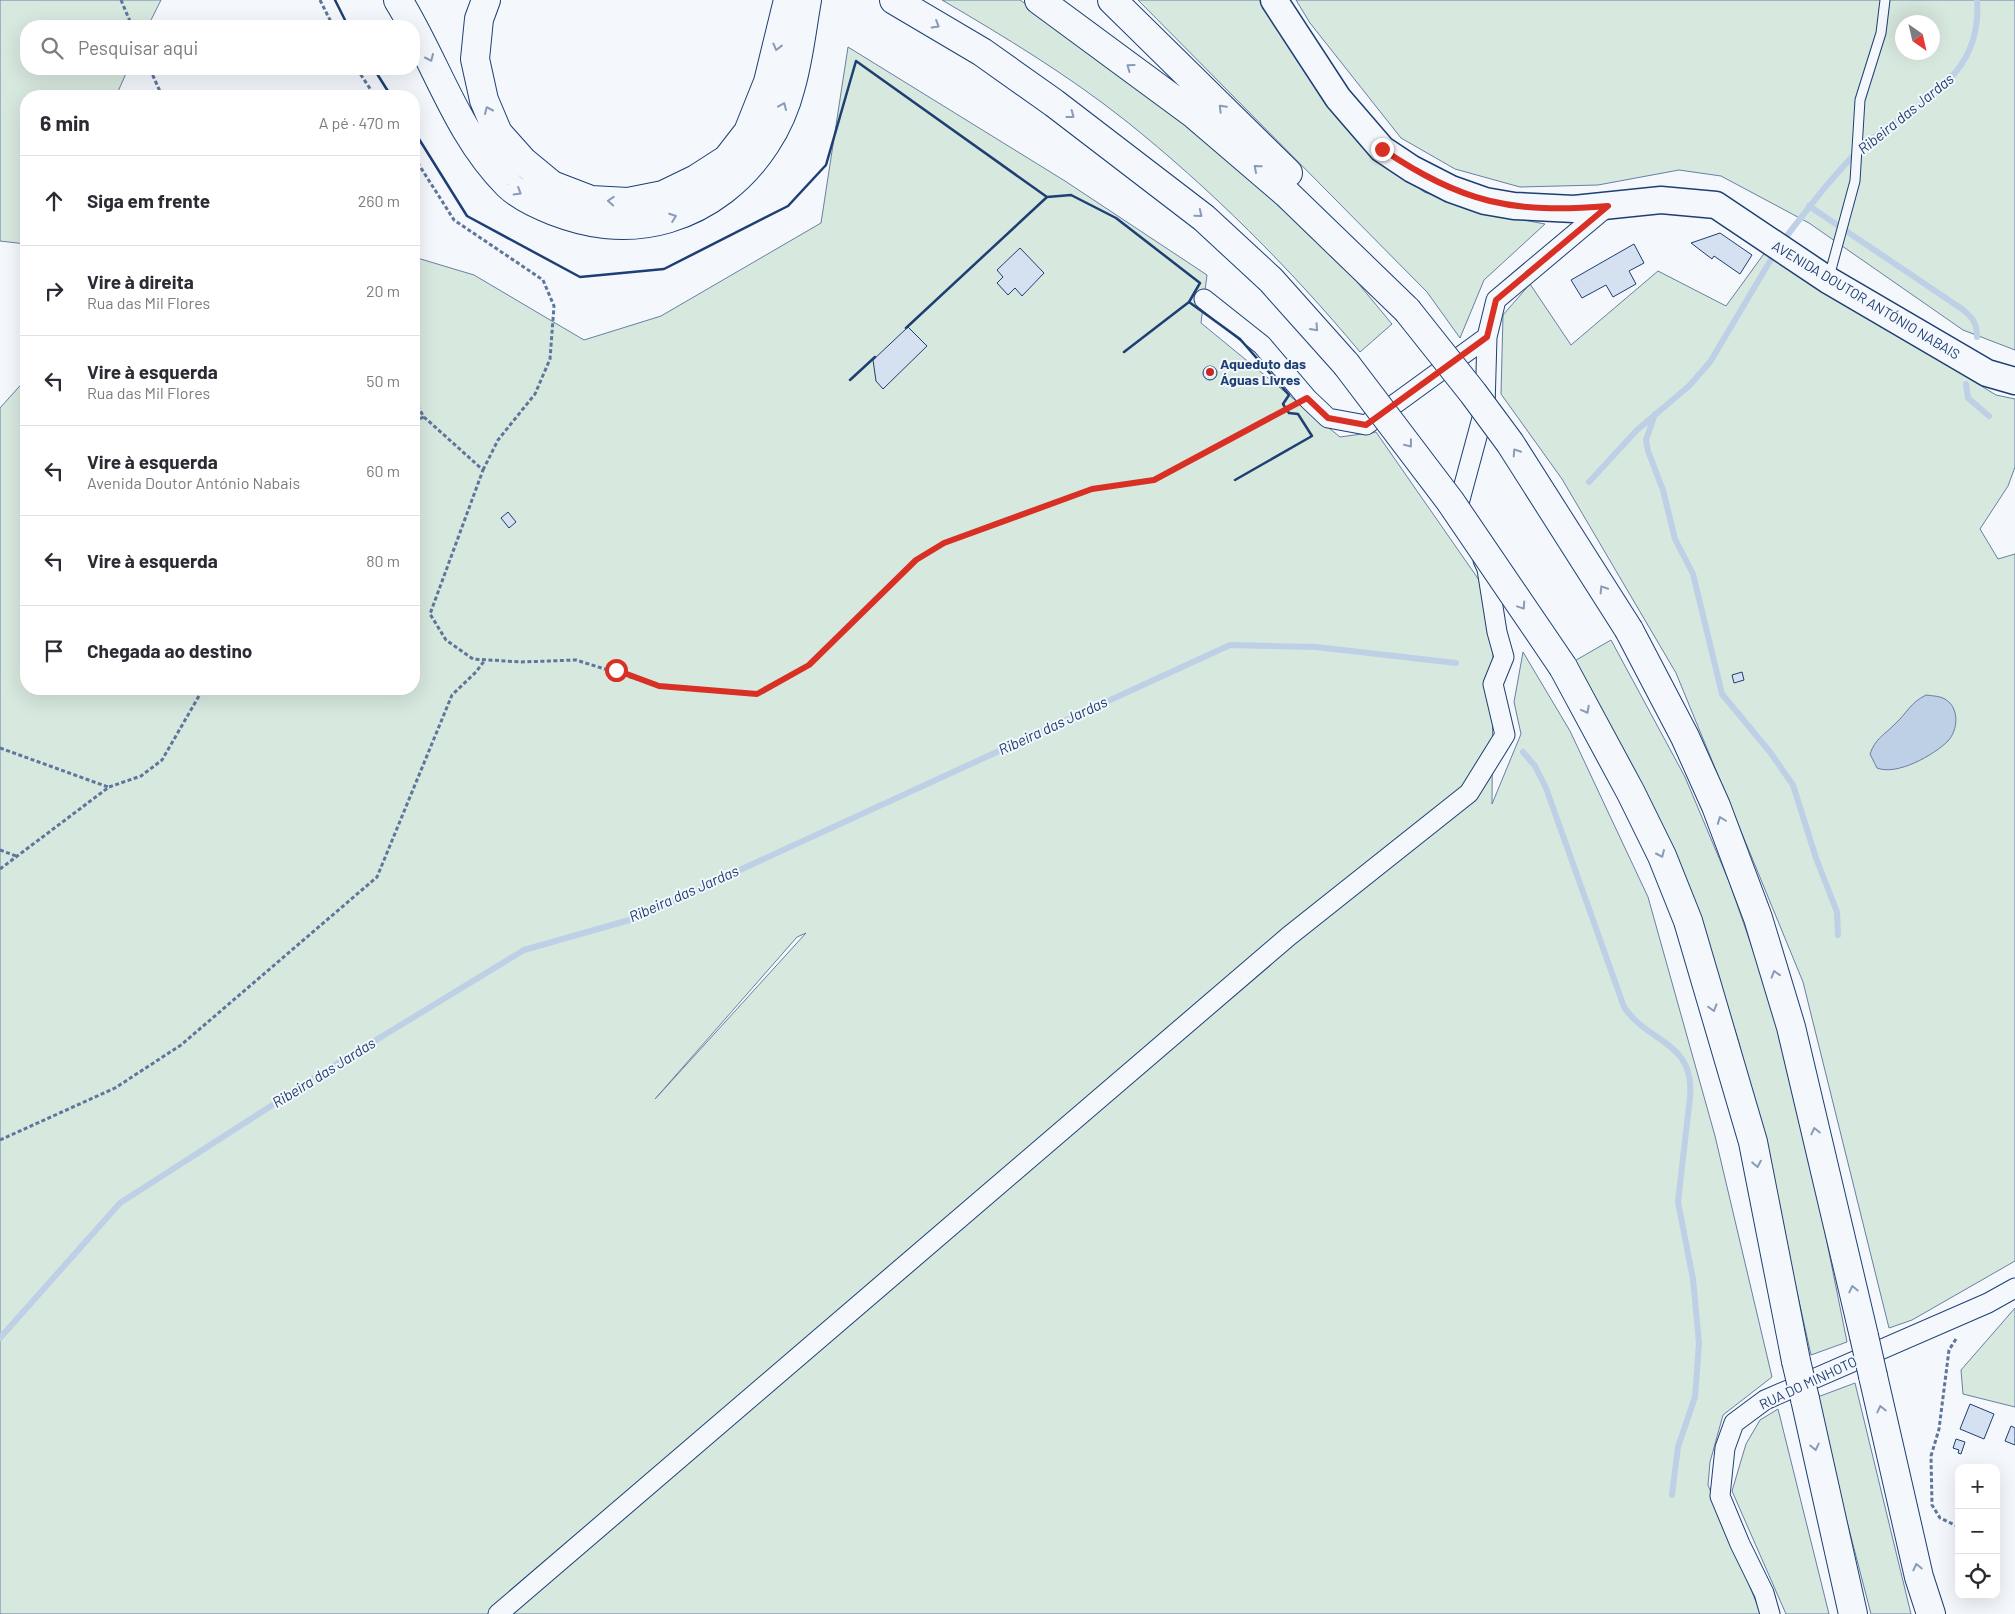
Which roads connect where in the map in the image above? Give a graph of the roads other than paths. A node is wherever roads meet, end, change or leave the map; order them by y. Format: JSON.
{"nodes":[{"id":1,"x":398,"y":0,"type":"edge"},
{"id":2,"x":486,"y":0,"type":"edge"},
{"id":3,"x":894,"y":0,"type":"edge"},
{"id":4,"x":1039,"y":0,"type":"edge"},
{"id":5,"x":1112,"y":0,"type":"edge"},
{"id":6,"x":1274,"y":0,"type":"edge"},
{"id":7,"x":1885,"y":0,"type":"edge"},
{"id":8,"x":800,"y":2,"type":"edge"},
{"id":9,"x":410,"y":20,"type":"edge"},
{"id":10,"x":420,"y":38,"type":"edge"},
{"id":11,"x":1608,"y":206,"type":"junction"},
{"id":12,"x":1828,"y":280,"type":"junction"},
{"id":13,"x":1204,"y":299,"type":"dead end"},
{"id":14,"x":1402,"y":304,"type":"junction"},
{"id":15,"x":1487,"y":337,"type":"junction"},
{"id":16,"x":2015,"y":381,"type":"edge"},
{"id":17,"x":2015,"y":1288,"type":"edge"},
{"id":18,"x":498,"y":1614,"type":"edge"},
{"id":19,"x":1770,"y":1614,"type":"edge"},
{"id":20,"x":1853,"y":1614,"type":"edge"},
{"id":21,"x":1931,"y":1614,"type":"edge"}],
"edges":[{"from":1,"to":9,"type":"highway","one_way":true},
{"from":8,"to":2,"type":"highway","one_way":true},
{"from":3,"to":20,"type":"highway","one_way":true,"bridge":true},
{"from":14,"to":4,"type":"highway","one_way":true},
{"from":14,"to":5,"type":"highway","one_way":true},
{"from":6,"to":11,"type":"main road","name":"AVENIDA DOUTOR ANTÓNIO NABAIS"},
{"from":7,"to":12,"type":"lane"},
{"from":10,"to":8,"type":"highway","one_way":true},
{"from":11,"to":12,"type":"main road","name":"AVENIDA DOUTOR ANTÓNIO NABAIS"},
{"from":11,"to":15,"type":"street"},
{"from":12,"to":16,"type":"main road","name":"AVENIDA DOUTOR ANTÓNIO NABAIS"},
{"from":13,"to":15,"type":"street"},
{"from":21,"to":14,"type":"highway","one_way":true,"bridge":true},
{"from":15,"to":18,"type":"street"},
{"from":17,"to":19,"type":"street","name":"RUA DO MINHOTO"}]}
